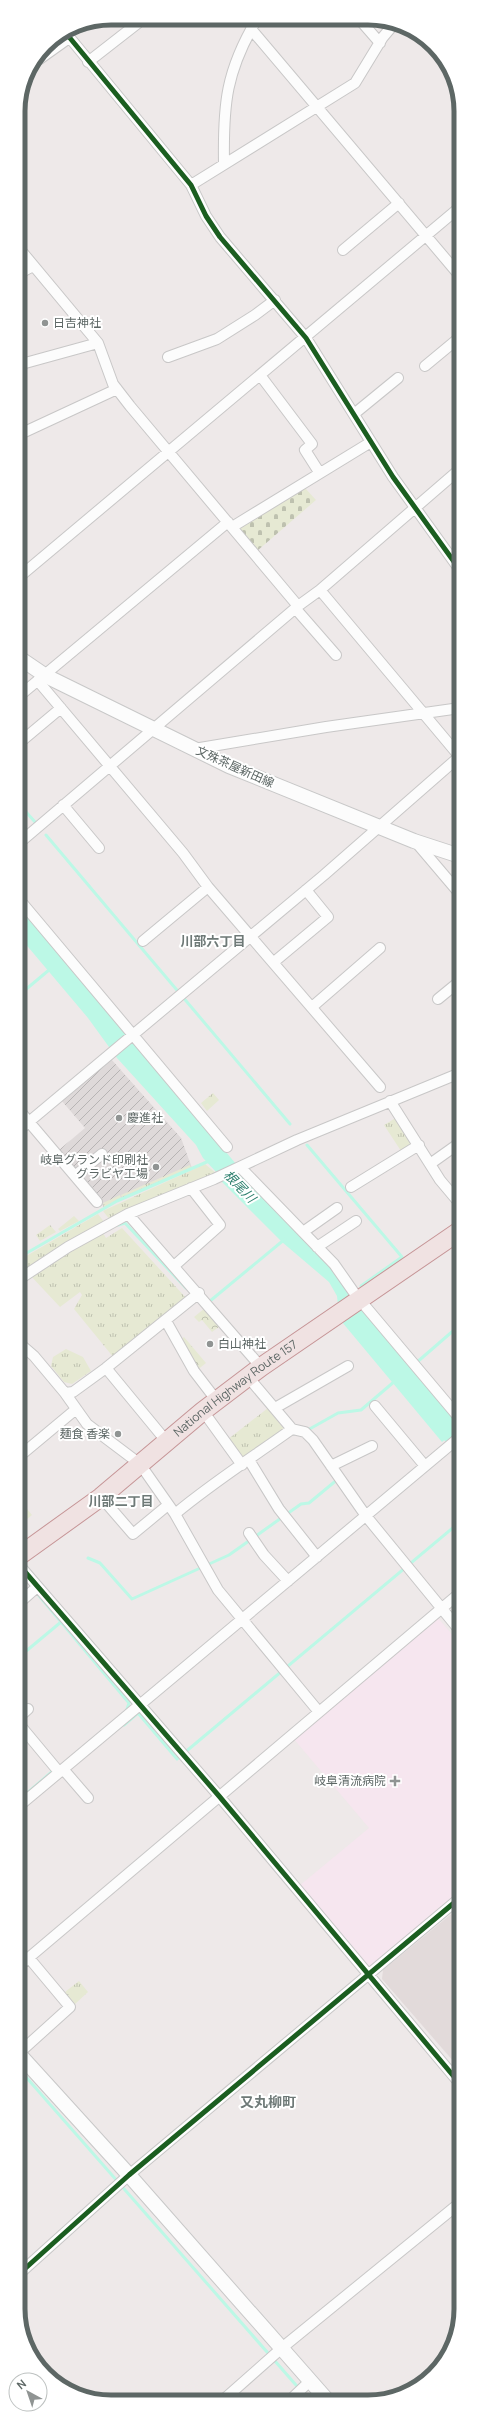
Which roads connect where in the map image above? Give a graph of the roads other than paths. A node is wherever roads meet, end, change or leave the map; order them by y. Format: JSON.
{"nodes":[{"id":1,"x":134,"y":25,"type":"edge"},
{"id":2,"x":253,"y":25,"type":"edge"},
{"id":3,"x":364,"y":25,"type":"edge"},
{"id":4,"x":251,"y":29,"type":"junction"},
{"id":5,"x":391,"y":29,"type":"edge"},
{"id":6,"x":68,"y":36,"type":"edge"},
{"id":7,"x":380,"y":43,"type":"junction"},
{"id":8,"x":88,"y":62,"type":"junction"},
{"id":9,"x":318,"y":106,"type":"junction"},
{"id":10,"x":224,"y":163,"type":"junction"},
{"id":11,"x":191,"y":185,"type":"junction"},
{"id":12,"x":399,"y":203,"type":"junction"},
{"id":13,"x":454,"y":212,"type":"edge"},
{"id":14,"x":426,"y":236,"type":"junction"},
{"id":15,"x":343,"y":250,"type":"dead end"},
{"id":16,"x":25,"y":256,"type":"edge"},
{"id":17,"x":33,"y":266,"type":"junction"},
{"id":18,"x":454,"y":269,"type":"edge"},
{"id":19,"x":25,"y":270,"type":"edge"},
{"id":20,"x":275,"y":300,"type":"junction"},
{"id":21,"x":306,"y":338,"type":"junction"},
{"id":22,"x":454,"y":342,"type":"edge"},
{"id":23,"x":98,"y":343,"type":"junction"},
{"id":24,"x":168,"y":357,"type":"dead end"},
{"id":25,"x":25,"y":363,"type":"edge"},
{"id":26,"x":425,"y":366,"type":"dead end"},
{"id":27,"x":260,"y":375,"type":"junction"},
{"id":28,"x":398,"y":378,"type":"dead end"},
{"id":29,"x":118,"y":389,"type":"junction"},
{"id":30,"x":354,"y":414,"type":"junction"},
{"id":31,"x":25,"y":432,"type":"edge"},
{"id":32,"x":371,"y":442,"type":"junction"},
{"id":33,"x":170,"y":452,"type":"junction"},
{"id":34,"x":319,"y":472,"type":"junction"},
{"id":35,"x":454,"y":474,"type":"edge"},
{"id":36,"x":415,"y":508,"type":"junction"},
{"id":37,"x":230,"y":524,"type":"junction"},
{"id":38,"x":454,"y":562,"type":"edge"},
{"id":39,"x":25,"y":572,"type":"edge"},
{"id":40,"x":320,"y":590,"type":"junction"},
{"id":41,"x":297,"y":607,"type":"junction"},
{"id":42,"x":336,"y":655,"type":"dead end"},
{"id":43,"x":25,"y":663,"type":"edge"},
{"id":44,"x":42,"y":679,"type":"junction"},
{"id":45,"x":25,"y":692,"type":"edge"},
{"id":46,"x":61,"y":708,"type":"junction"},
{"id":47,"x":454,"y":709,"type":"edge"},
{"id":48,"x":426,"y":714,"type":"junction"},
{"id":49,"x":153,"y":729,"type":"junction"},
{"id":50,"x":25,"y":738,"type":"edge"},
{"id":51,"x":194,"y":749,"type":"junction"},
{"id":52,"x":454,"y":749,"type":"edge"},
{"id":53,"x":454,"y":762,"type":"edge"},
{"id":54,"x":108,"y":766,"type":"junction"},
{"id":55,"x":63,"y":805,"type":"junction"},
{"id":56,"x":380,"y":826,"type":"junction"},
{"id":57,"x":25,"y":838,"type":"edge"},
{"id":58,"x":414,"y":841,"type":"junction"},
{"id":59,"x":99,"y":848,"type":"dead end"},
{"id":60,"x":454,"y":854,"type":"edge"},
{"id":61,"x":208,"y":887,"type":"junction"},
{"id":62,"x":454,"y":887,"type":"edge"},
{"id":63,"x":306,"y":890,"type":"junction"},
{"id":64,"x":25,"y":906,"type":"edge"},
{"id":65,"x":251,"y":935,"type":"junction"},
{"id":66,"x":144,"y":942,"type":"dead end"},
{"id":67,"x":380,"y":948,"type":"dead end"},
{"id":68,"x":274,"y":962,"type":"junction"},
{"id":69,"x":454,"y":986,"type":"edge"},
{"id":70,"x":438,"y":1000,"type":"dead end"},
{"id":71,"x":312,"y":1007,"type":"junction"},
{"id":72,"x":132,"y":1035,"type":"junction"},
{"id":73,"x":454,"y":1075,"type":"edge"},
{"id":74,"x":380,"y":1087,"type":"dead end"},
{"id":75,"x":390,"y":1101,"type":"junction"},
{"id":76,"x":25,"y":1117,"type":"edge"},
{"id":77,"x":29,"y":1122,"type":"junction"},
{"id":78,"x":25,"y":1125,"type":"edge"},
{"id":79,"x":419,"y":1145,"type":"junction"},
{"id":80,"x":454,"y":1146,"type":"edge"},
{"id":81,"x":227,"y":1148,"type":"dead end"},
{"id":82,"x":102,"y":1154,"type":"dead end"},
{"id":83,"x":430,"y":1164,"type":"junction"},
{"id":84,"x":240,"y":1167,"type":"junction"},
{"id":85,"x":76,"y":1175,"type":"junction"},
{"id":86,"x":351,"y":1187,"type":"dead end"},
{"id":87,"x":191,"y":1188,"type":"junction"},
{"id":88,"x":454,"y":1197,"type":"edge"},
{"id":89,"x":97,"y":1202,"type":"dead end"},
{"id":90,"x":338,"y":1208,"type":"dead end"},
{"id":91,"x":128,"y":1214,"type":"junction"},
{"id":92,"x":356,"y":1220,"type":"dead end"},
{"id":93,"x":303,"y":1232,"type":"junction"},
{"id":94,"x":454,"y":1234,"type":"edge"},
{"id":95,"x":317,"y":1247,"type":"junction"},
{"id":96,"x":174,"y":1266,"type":"junction"},
{"id":97,"x":25,"y":1275,"type":"edge"},
{"id":98,"x":199,"y":1293,"type":"junction"},
{"id":99,"x":352,"y":1305,"type":"junction"},
{"id":100,"x":166,"y":1321,"type":"junction"},
{"id":101,"x":25,"y":1349,"type":"edge"},
{"id":102,"x":348,"y":1366,"type":"dead end"},
{"id":103,"x":106,"y":1368,"type":"junction"},
{"id":104,"x":255,"y":1372,"type":"junction"},
{"id":105,"x":65,"y":1393,"type":"junction"},
{"id":106,"x":210,"y":1406,"type":"junction"},
{"id":107,"x":375,"y":1406,"type":"dead end"},
{"id":108,"x":275,"y":1408,"type":"junction"},
{"id":109,"x":75,"y":1410,"type":"junction"},
{"id":110,"x":454,"y":1412,"type":"edge"},
{"id":111,"x":292,"y":1429,"type":"junction"},
{"id":112,"x":167,"y":1442,"type":"junction"},
{"id":113,"x":454,"y":1442,"type":"edge"},
{"id":114,"x":372,"y":1446,"type":"dead end"},
{"id":115,"x":25,"y":1452,"type":"edge"},
{"id":116,"x":245,"y":1463,"type":"junction"},
{"id":117,"x":140,"y":1464,"type":"junction"},
{"id":118,"x":331,"y":1466,"type":"junction"},
{"id":119,"x":425,"y":1466,"type":"junction"},
{"id":120,"x":101,"y":1497,"type":"junction"},
{"id":121,"x":168,"y":1504,"type":"junction"},
{"id":122,"x":175,"y":1514,"type":"junction"},
{"id":123,"x":366,"y":1516,"type":"junction"},
{"id":124,"x":249,"y":1533,"type":"dead end"},
{"id":125,"x":25,"y":1552,"type":"edge"},
{"id":126,"x":317,"y":1557,"type":"junction"},
{"id":127,"x":25,"y":1573,"type":"edge"},
{"id":128,"x":288,"y":1581,"type":"junction"},
{"id":129,"x":36,"y":1588,"type":"junction"},
{"id":130,"x":25,"y":1598,"type":"edge"},
{"id":131,"x":454,"y":1598,"type":"edge"},
{"id":132,"x":441,"y":1609,"type":"junction"},
{"id":133,"x":242,"y":1620,"type":"junction"},
{"id":134,"x":454,"y":1624,"type":"edge"},
{"id":135,"x":141,"y":1705,"type":"junction"},
{"id":136,"x":28,"y":1709,"type":"dead end"},
{"id":137,"x":25,"y":1712,"type":"edge"},
{"id":138,"x":319,"y":1712,"type":"junction"},
{"id":139,"x":25,"y":1731,"type":"edge"},
{"id":140,"x":61,"y":1770,"type":"junction"},
{"id":141,"x":219,"y":1796,"type":"junction"},
{"id":142,"x":88,"y":1798,"type":"dead end"},
{"id":143,"x":25,"y":1800,"type":"edge"},
{"id":144,"x":454,"y":1903,"type":"edge"},
{"id":145,"x":25,"y":1958,"type":"edge"},
{"id":146,"x":25,"y":1964,"type":"edge"},
{"id":147,"x":368,"y":1976,"type":"junction"},
{"id":148,"x":25,"y":2048,"type":"edge"},
{"id":149,"x":25,"y":2060,"type":"edge"},
{"id":150,"x":454,"y":2076,"type":"edge"},
{"id":151,"x":129,"y":2175,"type":"junction"},
{"id":152,"x":454,"y":2208,"type":"edge"},
{"id":153,"x":25,"y":2269,"type":"edge"},
{"id":154,"x":283,"y":2347,"type":"junction"},
{"id":155,"x":311,"y":2380,"type":"junction"},
{"id":156,"x":229,"y":2395,"type":"edge"},
{"id":157,"x":295,"y":2395,"type":"edge"},
{"id":158,"x":323,"y":2395,"type":"edge"}],
"edges":[{"from":1,"to":8,"type":"street"},
{"from":2,"to":4,"type":"street"},
{"from":3,"to":7,"type":"street"},
{"from":4,"to":9,"type":"street"},
{"from":4,"to":10,"type":"street"},
{"from":5,"to":7,"type":"street"},
{"from":6,"to":8,"type":"street"},
{"from":7,"to":9,"type":"street"},
{"from":8,"to":11,"type":"street"},
{"from":9,"to":10,"type":"street"},
{"from":9,"to":12,"type":"street"},
{"from":10,"to":11,"type":"street"},
{"from":11,"to":20,"type":"street"},
{"from":12,"to":14,"type":"street"},
{"from":12,"to":15,"type":"street"},
{"from":13,"to":14,"type":"street"},
{"from":14,"to":18,"type":"street"},
{"from":14,"to":21,"type":"street"},
{"from":16,"to":17,"type":"street"},
{"from":17,"to":19,"type":"street"},
{"from":17,"to":23,"type":"street"},
{"from":20,"to":21,"type":"street"},
{"from":20,"to":24,"type":"street"},
{"from":21,"to":27,"type":"street"},
{"from":21,"to":30,"type":"street"},
{"from":22,"to":26,"type":"street"},
{"from":23,"to":25,"type":"street"},
{"from":23,"to":29,"type":"street"},
{"from":27,"to":33,"type":"street"},
{"from":27,"to":34,"type":"street"},
{"from":28,"to":30,"type":"street"},
{"from":29,"to":31,"type":"street"},
{"from":29,"to":33,"type":"street"},
{"from":30,"to":32,"type":"street"},
{"from":32,"to":34,"type":"street"},
{"from":32,"to":36,"type":"street"},
{"from":33,"to":37,"type":"street"},
{"from":33,"to":39,"type":"street"},
{"from":34,"to":37,"type":"street"},
{"from":35,"to":36,"type":"street"},
{"from":36,"to":38,"type":"street"},
{"from":36,"to":40,"type":"street"},
{"from":37,"to":41,"type":"street"},
{"from":37,"to":44,"type":"street"},
{"from":40,"to":41,"type":"street"},
{"from":40,"to":48,"type":"street"},
{"from":41,"to":42,"type":"street"},
{"from":41,"to":49,"type":"street"},
{"from":43,"to":44,"type":"main road","name":"文殊茶屋新田線"},
{"from":44,"to":45,"type":"street"},
{"from":44,"to":46,"type":"street"},
{"from":44,"to":49,"type":"main road","name":"文殊茶屋新田線"},
{"from":46,"to":50,"type":"street"},
{"from":46,"to":54,"type":"street"},
{"from":47,"to":48,"type":"street"},
{"from":48,"to":51,"type":"street"},
{"from":48,"to":52,"type":"street"},
{"from":49,"to":51,"type":"main road","name":"文殊茶屋新田線"},
{"from":49,"to":54,"type":"street"},
{"from":51,"to":56,"type":"main road","name":"文殊茶屋新田線"},
{"from":53,"to":56,"type":"street"},
{"from":54,"to":55,"type":"street"},
{"from":54,"to":61,"type":"street"},
{"from":55,"to":57,"type":"street"},
{"from":55,"to":59,"type":"street"},
{"from":56,"to":58,"type":"main road","name":"文殊茶屋新田線"},
{"from":56,"to":63,"type":"street"},
{"from":58,"to":60,"type":"main road","name":"文殊茶屋新田線"},
{"from":58,"to":62,"type":"street"},
{"from":61,"to":65,"type":"street"},
{"from":61,"to":66,"type":"street"},
{"from":63,"to":65,"type":"street"},
{"from":63,"to":68,"type":"street"},
{"from":64,"to":72,"type":"street"},
{"from":65,"to":68,"type":"street"},
{"from":65,"to":72,"type":"street"},
{"from":67,"to":71,"type":"street"},
{"from":68,"to":71,"type":"street"},
{"from":69,"to":70,"type":"street"},
{"from":71,"to":74,"type":"street"},
{"from":72,"to":77,"type":"street"},
{"from":72,"to":81,"type":"street"},
{"from":73,"to":75,"type":"street"},
{"from":75,"to":79,"type":"street"},
{"from":75,"to":84,"type":"street"},
{"from":76,"to":77,"type":"street"},
{"from":77,"to":78,"type":"street"},
{"from":77,"to":85,"type":"street"},
{"from":79,"to":83,"type":"street"},
{"from":79,"to":86,"type":"street"},
{"from":80,"to":83,"type":"street"},
{"from":82,"to":85,"type":"street"},
{"from":83,"to":88,"type":"street"},
{"from":84,"to":87,"type":"street"},
{"from":84,"to":93,"type":"street"},
{"from":85,"to":89,"type":"street"},
{"from":87,"to":91,"type":"street"},
{"from":87,"to":96,"type":"street"},
{"from":90,"to":93,"type":"street"},
{"from":91,"to":96,"type":"street"},
{"from":91,"to":97,"type":"street"},
{"from":92,"to":95,"type":"street"},
{"from":93,"to":95,"type":"street"},
{"from":94,"to":99,"type":"highway","name":"National Highway Route 157"},
{"from":95,"to":99,"type":"street"},
{"from":96,"to":98,"type":"street"},
{"from":98,"to":100,"type":"street"},
{"from":98,"to":104,"type":"street"},
{"from":99,"to":104,"type":"highway","name":"National Highway Route 157"},
{"from":99,"to":110,"type":"street"},
{"from":100,"to":103,"type":"street"},
{"from":100,"to":106,"type":"street"},
{"from":101,"to":105,"type":"street"},
{"from":102,"to":108,"type":"street"},
{"from":103,"to":105,"type":"street"},
{"from":103,"to":112,"type":"street"},
{"from":104,"to":106,"type":"highway","name":"National Highway Route 157"},
{"from":104,"to":108,"type":"street"},
{"from":105,"to":109,"type":"street"},
{"from":106,"to":112,"type":"highway","name":"National Highway Route 157"},
{"from":106,"to":116,"type":"street"},
{"from":107,"to":119,"type":"street"},
{"from":108,"to":111,"type":"street"},
{"from":109,"to":115,"type":"street"},
{"from":109,"to":117,"type":"street"},
{"from":111,"to":116,"type":"street"},
{"from":111,"to":118,"type":"street"},
{"from":112,"to":117,"type":"highway","name":"National Highway Route 157"},
{"from":113,"to":119,"type":"street"},
{"from":114,"to":118,"type":"street"},
{"from":116,"to":122,"type":"street"},
{"from":116,"to":126,"type":"street"},
{"from":117,"to":120,"type":"highway","name":"National Highway Route 157"},
{"from":117,"to":121,"type":"street"},
{"from":118,"to":123,"type":"street"},
{"from":119,"to":123,"type":"street"},
{"from":120,"to":121,"type":"street"},
{"from":120,"to":125,"type":"highway","name":"National Highway Route 157"},
{"from":121,"to":122,"type":"street"},
{"from":122,"to":133,"type":"street"},
{"from":123,"to":126,"type":"street"},
{"from":123,"to":132,"type":"street"},
{"from":124,"to":128,"type":"street"},
{"from":126,"to":128,"type":"street"},
{"from":127,"to":129,"type":"street"},
{"from":128,"to":133,"type":"street"},
{"from":129,"to":130,"type":"street"},
{"from":129,"to":135,"type":"street"},
{"from":131,"to":132,"type":"street"},
{"from":132,"to":134,"type":"street"},
{"from":132,"to":138,"type":"street"},
{"from":133,"to":135,"type":"street"},
{"from":133,"to":138,"type":"street"},
{"from":135,"to":140,"type":"street"},
{"from":135,"to":141,"type":"street"},
{"from":136,"to":137,"type":"street"},
{"from":138,"to":141,"type":"street"},
{"from":139,"to":140,"type":"street"},
{"from":140,"to":142,"type":"street"},
{"from":140,"to":143,"type":"street"},
{"from":141,"to":145,"type":"street"},
{"from":141,"to":147,"type":"street"},
{"from":144,"to":147,"type":"street"},
{"from":146,"to":148,"type":"street"},
{"from":147,"to":150,"type":"street"},
{"from":147,"to":151,"type":"street"},
{"from":149,"to":151,"type":"main road"},
{"from":151,"to":153,"type":"street"},
{"from":151,"to":154,"type":"main road"},
{"from":152,"to":154,"type":"street"},
{"from":154,"to":155,"type":"main road"},
{"from":154,"to":156,"type":"street"},
{"from":155,"to":157,"type":"street"},
{"from":155,"to":158,"type":"main road"}]}
